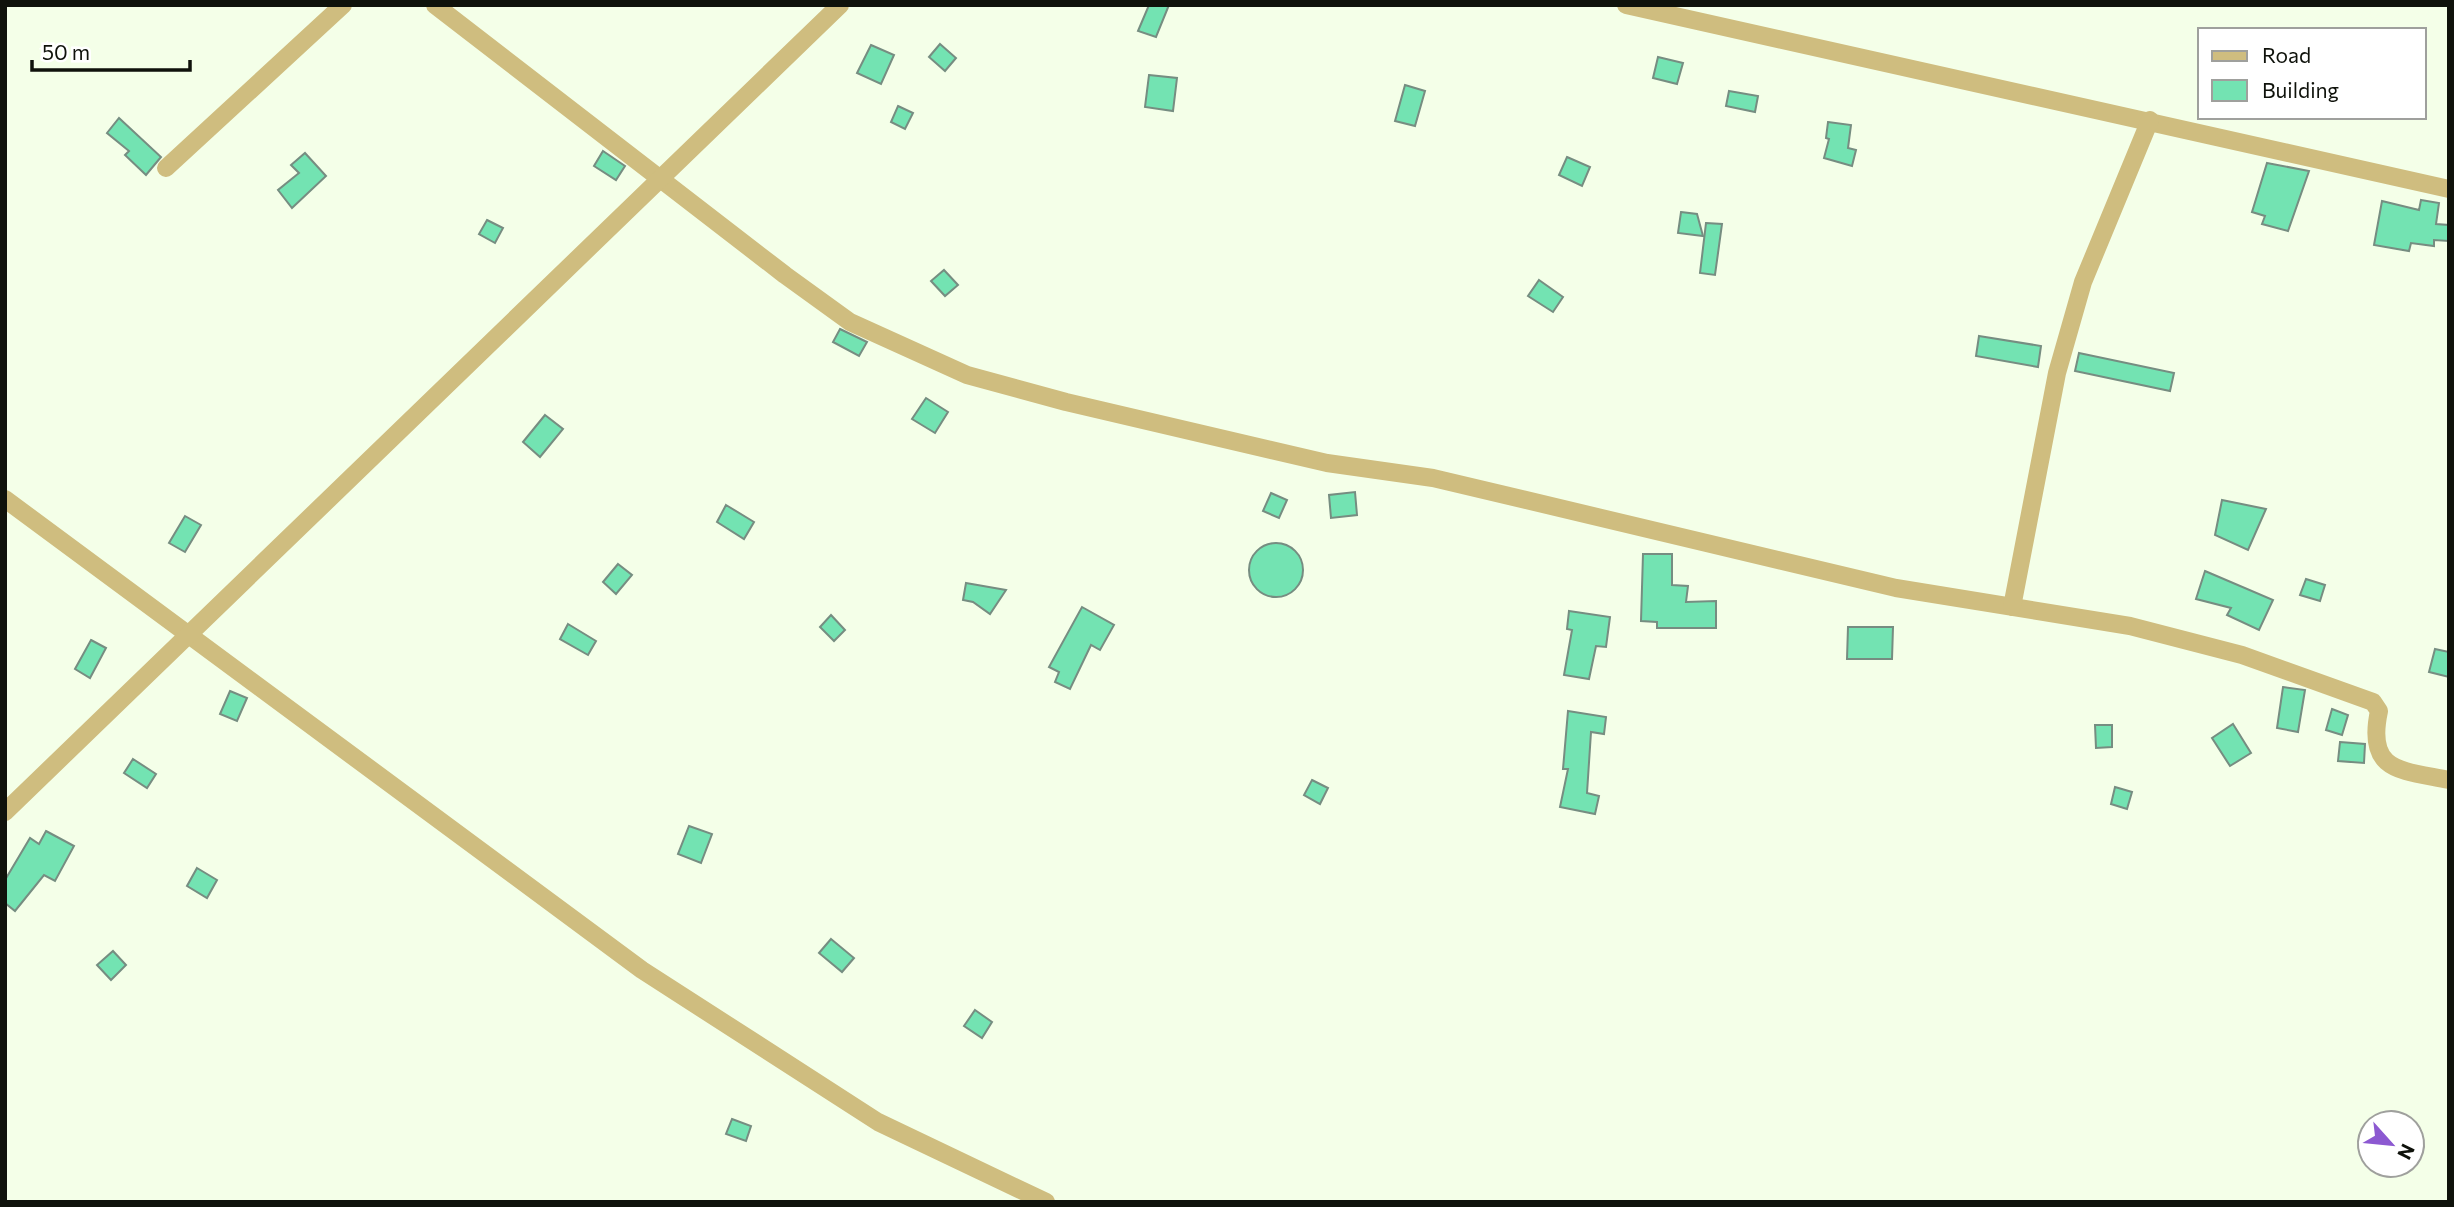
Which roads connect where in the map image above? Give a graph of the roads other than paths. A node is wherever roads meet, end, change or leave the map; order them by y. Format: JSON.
{"nodes":[{"id":1,"x":343,"y":5,"type":"edge"},
{"id":2,"x":435,"y":5,"type":"edge"},
{"id":3,"x":840,"y":5,"type":"edge"},
{"id":4,"x":1626,"y":5,"type":"edge"},
{"id":5,"x":2150,"y":120,"type":"junction"},
{"id":6,"x":166,"y":168,"type":"dead end"},
{"id":7,"x":659,"y":180,"type":"junction"},
{"id":8,"x":2449,"y":189,"type":"edge"},
{"id":9,"x":5,"y":499,"type":"edge"},
{"id":10,"x":2012,"y":607,"type":"junction"},
{"id":11,"x":189,"y":635,"type":"junction"},
{"id":12,"x":2449,"y":780,"type":"edge"},
{"id":13,"x":5,"y":812,"type":"edge"},
{"id":14,"x":1046,"y":1202,"type":"edge"}],
"edges":[{"from":1,"to":6,"type":"street"},
{"from":2,"to":7,"type":"street"},
{"from":3,"to":7,"type":"street"},
{"from":4,"to":5,"type":"street"},
{"from":5,"to":8,"type":"street"},
{"from":5,"to":10,"type":"street"},
{"from":7,"to":10,"type":"street"},
{"from":7,"to":11,"type":"street"},
{"from":9,"to":11,"type":"street"},
{"from":10,"to":12,"type":"street"},
{"from":11,"to":13,"type":"street"},
{"from":11,"to":14,"type":"street"}]}
